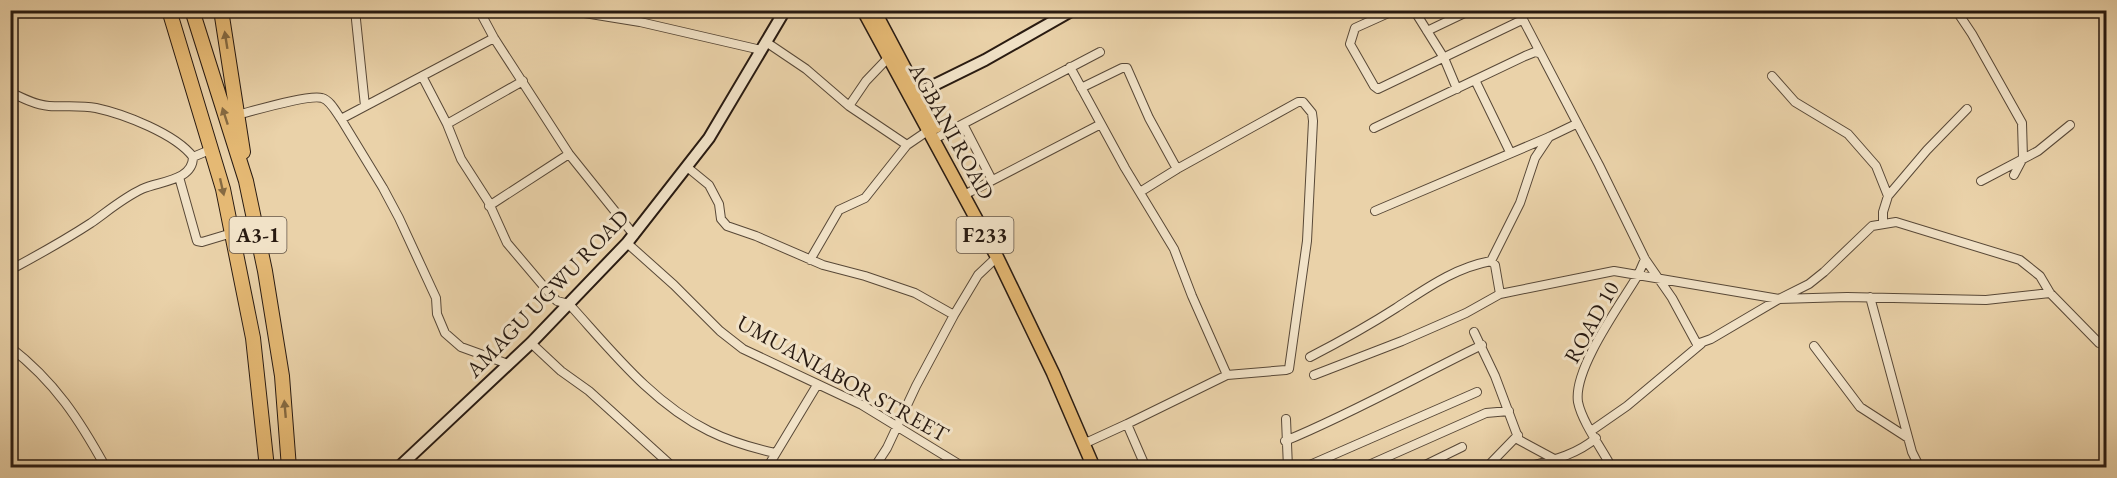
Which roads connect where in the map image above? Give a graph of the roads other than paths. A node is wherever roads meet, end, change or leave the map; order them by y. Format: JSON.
{"nodes":[{"id":1,"x":170,"y":10,"type":"edge"},
{"id":2,"x":192,"y":10,"type":"edge"},
{"id":3,"x":222,"y":10,"type":"edge"},
{"id":4,"x":355,"y":10,"type":"edge"},
{"id":5,"x":479,"y":10,"type":"edge"},
{"id":6,"x":566,"y":10,"type":"edge"},
{"id":7,"x":785,"y":10,"type":"edge"},
{"id":8,"x":863,"y":10,"type":"edge"},
{"id":9,"x":874,"y":10,"type":"edge"},
{"id":10,"x":1073,"y":10,"type":"edge"},
{"id":11,"x":1395,"y":10,"type":"edge"},
{"id":12,"x":1414,"y":10,"type":"edge"},
{"id":13,"x":1471,"y":10,"type":"edge"},
{"id":14,"x":1518,"y":10,"type":"edge"},
{"id":15,"x":1956,"y":10,"type":"edge"},
{"id":16,"x":1522,"y":20,"type":"junction"},
{"id":17,"x":1427,"y":31,"type":"junction"},
{"id":18,"x":494,"y":39,"type":"junction"},
{"id":19,"x":763,"y":46,"type":"junction"},
{"id":20,"x":1536,"y":50,"type":"junction"},
{"id":21,"x":1100,"y":52,"type":"dead end"},
{"id":22,"x":888,"y":58,"type":"junction"},
{"id":23,"x":1444,"y":58,"type":"junction"},
{"id":24,"x":1070,"y":67,"type":"junction"},
{"id":25,"x":422,"y":76,"type":"junction"},
{"id":26,"x":1772,"y":76,"type":"dead end"},
{"id":27,"x":1475,"y":80,"type":"junction"},
{"id":28,"x":523,"y":81,"type":"junction"},
{"id":29,"x":1081,"y":88,"type":"junction"},
{"id":30,"x":1457,"y":89,"type":"junction"},
{"id":31,"x":10,"y":92,"type":"edge"},
{"id":32,"x":914,"y":95,"type":"junction"},
{"id":33,"x":365,"y":106,"type":"junction"},
{"id":34,"x":849,"y":106,"type":"junction"},
{"id":35,"x":1967,"y":109,"type":"dead end"},
{"id":36,"x":237,"y":115,"type":"junction"},
{"id":37,"x":341,"y":119,"type":"junction"},
{"id":38,"x":447,"y":124,"type":"junction"},
{"id":39,"x":963,"y":124,"type":"junction"},
{"id":40,"x":1101,"y":124,"type":"junction"},
{"id":41,"x":1576,"y":124,"type":"junction"},
{"id":42,"x":2070,"y":125,"type":"dead end"},
{"id":43,"x":1374,"y":128,"type":"dead end"},
{"id":44,"x":934,"y":133,"type":"junction"},
{"id":45,"x":1549,"y":137,"type":"junction"},
{"id":46,"x":907,"y":145,"type":"junction"},
{"id":47,"x":212,"y":149,"type":"junction"},
{"id":48,"x":1510,"y":152,"type":"junction"},
{"id":49,"x":569,"y":154,"type":"junction"},
{"id":50,"x":193,"y":157,"type":"junction"},
{"id":51,"x":2023,"y":158,"type":"junction"},
{"id":52,"x":687,"y":167,"type":"junction"},
{"id":53,"x":1177,"y":169,"type":"junction"},
{"id":54,"x":2014,"y":175,"type":"dead end"},
{"id":55,"x":179,"y":177,"type":"junction"},
{"id":56,"x":992,"y":180,"type":"junction"},
{"id":57,"x":246,"y":181,"type":"junction"},
{"id":58,"x":1981,"y":181,"type":"dead end"},
{"id":59,"x":1140,"y":192,"type":"junction"},
{"id":60,"x":967,"y":194,"type":"junction"},
{"id":61,"x":1888,"y":196,"type":"junction"},
{"id":62,"x":489,"y":206,"type":"junction"},
{"id":63,"x":1375,"y":211,"type":"dead end"},
{"id":64,"x":1883,"y":223,"type":"junction"},
{"id":65,"x":232,"y":233,"type":"junction"},
{"id":66,"x":630,"y":239,"type":"junction"},
{"id":67,"x":997,"y":257,"type":"junction"},
{"id":68,"x":1645,"y":259,"type":"junction"},
{"id":69,"x":810,"y":260,"type":"junction"},
{"id":70,"x":1491,"y":261,"type":"junction"},
{"id":71,"x":10,"y":270,"type":"edge"},
{"id":72,"x":1638,"y":275,"type":"junction"},
{"id":73,"x":1658,"y":280,"type":"junction"},
{"id":74,"x":2050,"y":293,"type":"junction"},
{"id":75,"x":1500,"y":294,"type":"junction"},
{"id":76,"x":1870,"y":297,"type":"junction"},
{"id":77,"x":1779,"y":299,"type":"junction"},
{"id":78,"x":569,"y":304,"type":"junction"},
{"id":79,"x":954,"y":315,"type":"junction"},
{"id":80,"x":1474,"y":332,"type":"dead end"},
{"id":81,"x":531,"y":343,"type":"junction"},
{"id":82,"x":1701,"y":344,"type":"junction"},
{"id":83,"x":1482,"y":345,"type":"junction"},
{"id":84,"x":1814,"y":346,"type":"dead end"},
{"id":85,"x":2106,"y":346,"type":"edge"},
{"id":86,"x":10,"y":347,"type":"edge"},
{"id":87,"x":1310,"y":357,"type":"dead end"},
{"id":88,"x":508,"y":364,"type":"junction"},
{"id":89,"x":1227,"y":375,"type":"junction"},
{"id":90,"x":1314,"y":375,"type":"dead end"},
{"id":91,"x":817,"y":385,"type":"junction"},
{"id":92,"x":1477,"y":392,"type":"dead end"},
{"id":93,"x":1509,"y":411,"type":"junction"},
{"id":94,"x":1286,"y":419,"type":"dead end"},
{"id":95,"x":1126,"y":424,"type":"junction"},
{"id":96,"x":897,"y":426,"type":"junction"},
{"id":97,"x":1518,"y":435,"type":"junction"},
{"id":98,"x":1593,"y":435,"type":"junction"},
{"id":99,"x":1908,"y":438,"type":"junction"},
{"id":100,"x":1086,"y":441,"type":"junction"},
{"id":101,"x":1286,"y":441,"type":"junction"},
{"id":102,"x":1462,"y":447,"type":"dead end"},
{"id":103,"x":775,"y":453,"type":"junction"},
{"id":104,"x":1556,"y":460,"type":"junction"},
{"id":105,"x":1101,"y":467,"type":"edge"},
{"id":106,"x":106,"y":468,"type":"edge"},
{"id":107,"x":267,"y":468,"type":"edge"},
{"id":108,"x":290,"y":468,"type":"edge"},
{"id":109,"x":398,"y":468,"type":"edge"},
{"id":110,"x":674,"y":468,"type":"edge"},
{"id":111,"x":767,"y":468,"type":"edge"},
{"id":112,"x":874,"y":468,"type":"edge"},
{"id":113,"x":965,"y":468,"type":"edge"},
{"id":114,"x":1094,"y":468,"type":"edge"},
{"id":115,"x":1146,"y":468,"type":"edge"},
{"id":116,"x":1288,"y":468,"type":"edge"},
{"id":117,"x":1303,"y":468,"type":"edge"},
{"id":118,"x":1362,"y":468,"type":"edge"},
{"id":119,"x":1419,"y":468,"type":"edge"},
{"id":120,"x":1486,"y":468,"type":"edge"},
{"id":121,"x":1523,"y":468,"type":"edge"},
{"id":122,"x":1612,"y":468,"type":"edge"},
{"id":123,"x":1920,"y":468,"type":"edge"}],
"edges":[{"from":1,"to":47,"type":"highway","number":"A3-1"},
{"from":57,"to":2,"type":"highway","number":"A3-1","one_way":true},
{"from":36,"to":3,"type":"highway","one_way":true},
{"from":4,"to":33,"type":"street"},
{"from":5,"to":18,"type":"street","name":"UMUANIABOR STREET"},
{"from":6,"to":19,"type":"street"},
{"from":7,"to":19,"type":"street","name":"AMAGU UGWU ROAD"},
{"from":8,"to":22,"type":"main road","name":"AGBANI ROAD","number":"F233"},
{"from":9,"to":32,"type":"main road","name":"AGBANI ROAD","number":"F233"},
{"from":10,"to":32,"type":"street"},
{"from":11,"to":23,"type":"street"},
{"from":12,"to":17,"type":"street"},
{"from":13,"to":17,"type":"street"},
{"from":14,"to":16,"type":"street"},
{"from":15,"to":51,"type":"street"},
{"from":16,"to":20,"type":"street"},
{"from":16,"to":23,"type":"street"},
{"from":17,"to":23,"type":"street"},
{"from":18,"to":25,"type":"street"},
{"from":18,"to":28,"type":"street","name":"UMUANIABOR STREET"},
{"from":19,"to":34,"type":"street"},
{"from":19,"to":52,"type":"street","name":"AMAGU UGWU ROAD"},
{"from":20,"to":27,"type":"street"},
{"from":20,"to":41,"type":"street"},
{"from":21,"to":24,"type":"street"},
{"from":22,"to":32,"type":"main road","name":"AGBANI ROAD","number":"F233"},
{"from":22,"to":34,"type":"street"},
{"from":23,"to":30,"type":"street"},
{"from":24,"to":29,"type":"street"},
{"from":24,"to":39,"type":"street"},
{"from":25,"to":33,"type":"street"},
{"from":25,"to":38,"type":"street"},
{"from":26,"to":61,"type":"street"},
{"from":27,"to":30,"type":"street"},
{"from":27,"to":48,"type":"street"},
{"from":28,"to":38,"type":"street"},
{"from":28,"to":49,"type":"street","name":"UMUANIABOR STREET"},
{"from":29,"to":40,"type":"street"},
{"from":29,"to":53,"type":"street"},
{"from":30,"to":43,"type":"street"},
{"from":31,"to":50,"type":"street"},
{"from":32,"to":44,"type":"main road","name":"AGBANI ROAD","number":"F233"},
{"from":33,"to":37,"type":"street"},
{"from":34,"to":46,"type":"street"},
{"from":35,"to":61,"type":"street"},
{"from":36,"to":37,"type":"street"},
{"from":36,"to":57,"type":"highway"},
{"from":37,"to":88,"type":"street"},
{"from":38,"to":62,"type":"street"},
{"from":39,"to":44,"type":"street"},
{"from":39,"to":56,"type":"street"},
{"from":40,"to":56,"type":"street"},
{"from":40,"to":59,"type":"street"},
{"from":41,"to":45,"type":"street"},
{"from":41,"to":68,"type":"street"},
{"from":42,"to":51,"type":"street"},
{"from":44,"to":46,"type":"street"},
{"from":44,"to":60,"type":"main road","name":"AGBANI ROAD","number":"F233"},
{"from":45,"to":48,"type":"street"},
{"from":45,"to":70,"type":"street"},
{"from":46,"to":69,"type":"street"},
{"from":47,"to":50,"type":"street"},
{"from":47,"to":65,"type":"highway","number":"A3-1","one_way":true},
{"from":48,"to":63,"type":"street"},
{"from":49,"to":62,"type":"street"},
{"from":49,"to":66,"type":"street","name":"UMUANIABOR STREET"},
{"from":50,"to":55,"type":"street"},
{"from":51,"to":54,"type":"street"},
{"from":51,"to":58,"type":"street"},
{"from":52,"to":66,"type":"street","name":"AMAGU UGWU ROAD"},
{"from":52,"to":69,"type":"street"},
{"from":53,"to":59,"type":"street"},
{"from":53,"to":89,"type":"street"},
{"from":55,"to":65,"type":"street"},
{"from":55,"to":71,"type":"street"},
{"from":56,"to":60,"type":"street"},
{"from":108,"to":57,"type":"highway","number":"A3-1","one_way":true},
{"from":59,"to":89,"type":"street"},
{"from":60,"to":67,"type":"main road","name":"AGBANI ROAD","number":"F233"},
{"from":60,"to":100,"type":"main road","name":"AGBANI ROAD","number":"F233"},
{"from":61,"to":64,"type":"street"},
{"from":62,"to":78,"type":"street"},
{"from":64,"to":74,"type":"street"},
{"from":64,"to":77,"type":"street"},
{"from":65,"to":107,"type":"highway","number":"A3-1"},
{"from":66,"to":78,"type":"street","name":"AMAGU UGWU ROAD"},
{"from":66,"to":91,"type":"street","name":"UMUANIABOR STREET"},
{"from":67,"to":79,"type":"street"},
{"from":67,"to":100,"type":"main road","name":"AGBANI ROAD","number":"F233"},
{"from":68,"to":72,"type":"street","name":"ROAD 10"},
{"from":68,"to":73,"type":"street"},
{"from":69,"to":79,"type":"street"},
{"from":70,"to":75,"type":"street"},
{"from":70,"to":87,"type":"street"},
{"from":72,"to":73,"type":"street"},
{"from":72,"to":75,"type":"street"},
{"from":72,"to":98,"type":"street","name":"ROAD 10"},
{"from":73,"to":77,"type":"street"},
{"from":73,"to":82,"type":"street"},
{"from":74,"to":76,"type":"street"},
{"from":74,"to":85,"type":"street"},
{"from":75,"to":90,"type":"street"},
{"from":76,"to":77,"type":"street"},
{"from":76,"to":99,"type":"street"},
{"from":77,"to":82,"type":"street"},
{"from":78,"to":81,"type":"street","name":"AMAGU UGWU ROAD"},
{"from":78,"to":103,"type":"street"},
{"from":79,"to":96,"type":"street"},
{"from":80,"to":83,"type":"street"},
{"from":81,"to":88,"type":"street","name":"AMAGU UGWU ROAD"},
{"from":81,"to":110,"type":"street"},
{"from":82,"to":98,"type":"street"},
{"from":83,"to":93,"type":"street"},
{"from":83,"to":101,"type":"street"},
{"from":84,"to":99,"type":"street"},
{"from":86,"to":106,"type":"street"},
{"from":88,"to":109,"type":"street","name":"AMAGU UGWU ROAD"},
{"from":89,"to":95,"type":"street"},
{"from":91,"to":96,"type":"street","name":"UMUANIABOR STREET"},
{"from":91,"to":103,"type":"street"},
{"from":92,"to":117,"type":"street"},
{"from":93,"to":97,"type":"street"},
{"from":93,"to":118,"type":"street"},
{"from":94,"to":101,"type":"street"},
{"from":95,"to":100,"type":"street"},
{"from":95,"to":115,"type":"street"},
{"from":96,"to":112,"type":"street"},
{"from":96,"to":113,"type":"street","name":"UMUANIABOR STREET"},
{"from":97,"to":104,"type":"street"},
{"from":97,"to":120,"type":"street"},
{"from":98,"to":104,"type":"street"},
{"from":98,"to":122,"type":"street","name":"ROAD 10"},
{"from":99,"to":123,"type":"street"},
{"from":100,"to":105,"type":"main road","name":"AGBANI ROAD","number":"F233"},
{"from":100,"to":114,"type":"main road","name":"AGBANI ROAD","number":"F233"},
{"from":101,"to":116,"type":"street"},
{"from":102,"to":119,"type":"street"},
{"from":103,"to":111,"type":"street"},
{"from":104,"to":121,"type":"street"}]}
